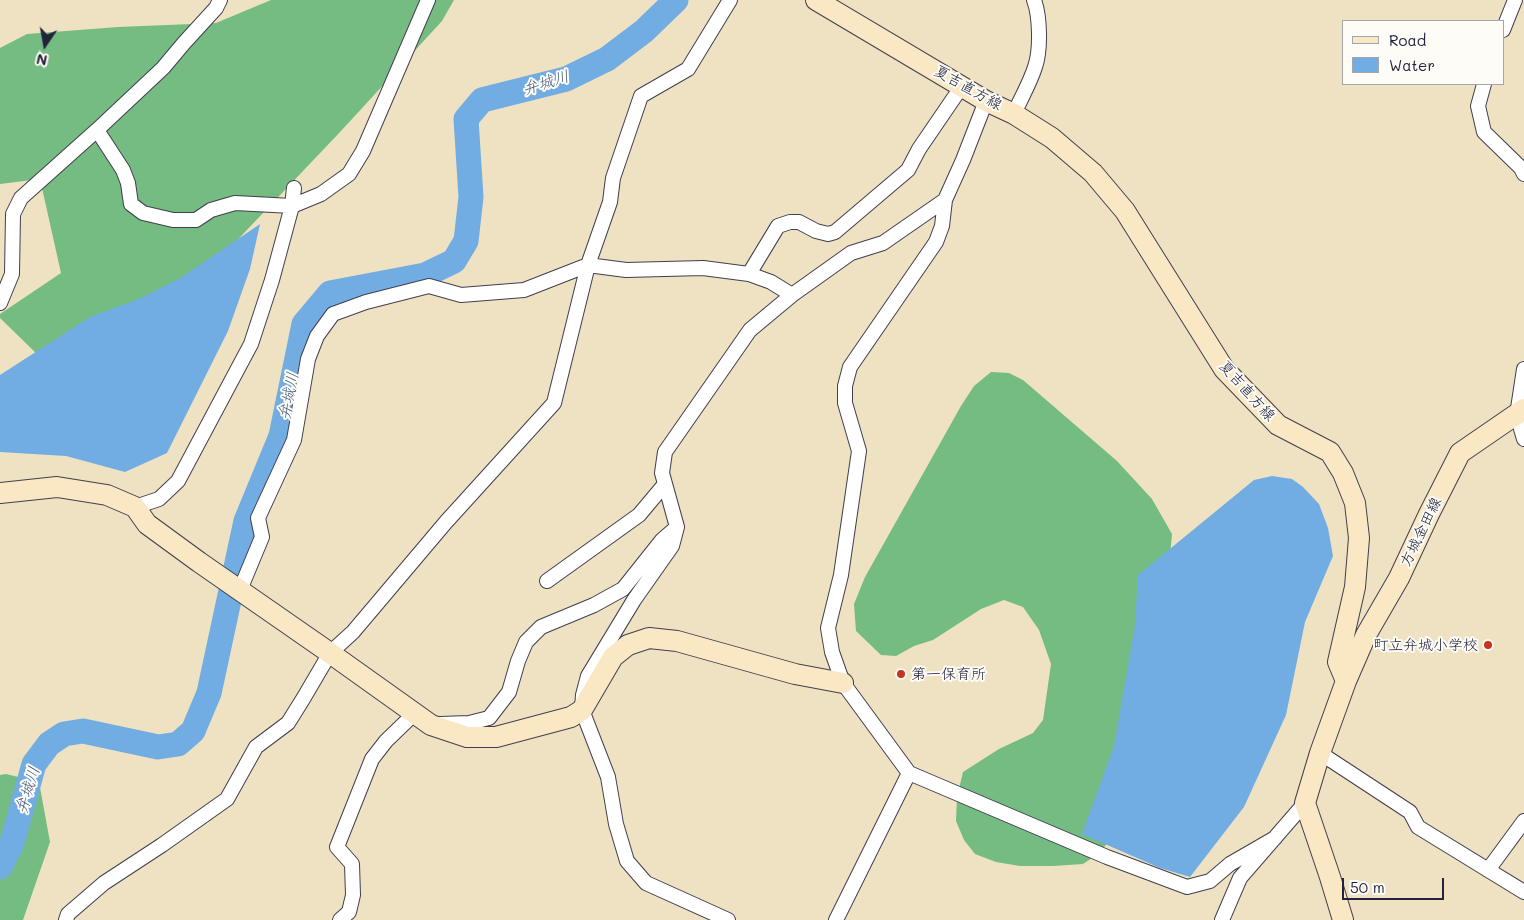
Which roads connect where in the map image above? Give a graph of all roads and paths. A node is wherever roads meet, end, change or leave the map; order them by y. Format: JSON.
{"nodes":[{"id":1,"x":220,"y":0,"type":"edge"},
{"id":2,"x":428,"y":0,"type":"edge"},
{"id":3,"x":730,"y":0,"type":"edge"},
{"id":4,"x":816,"y":0,"type":"edge"},
{"id":5,"x":1034,"y":0,"type":"edge"},
{"id":6,"x":1515,"y":0,"type":"edge"},
{"id":7,"x":1504,"y":28,"type":"edge"},
{"id":8,"x":1484,"y":85,"type":"edge"},
{"id":9,"x":962,"y":86,"type":"junction"},
{"id":10,"x":986,"y":101,"type":"junction"},
{"id":11,"x":1014,"y":114,"type":"junction"},
{"id":12,"x":96,"y":130,"type":"junction"},
{"id":13,"x":1523,"y":168,"type":"edge"},
{"id":14,"x":294,"y":188,"type":"dead end"},
{"id":15,"x":945,"y":200,"type":"junction"},
{"id":16,"x":292,"y":206,"type":"junction"},
{"id":17,"x":588,"y":266,"type":"junction"},
{"id":18,"x":749,"y":274,"type":"junction"},
{"id":19,"x":792,"y":295,"type":"junction"},
{"id":20,"x":0,"y":304,"type":"edge"},
{"id":21,"x":1524,"y":369,"type":"edge"},
{"id":22,"x":1520,"y":412,"type":"edge"},
{"id":23,"x":1524,"y":439,"type":"edge"},
{"id":24,"x":665,"y":484,"type":"junction"},
{"id":25,"x":0,"y":493,"type":"edge"},
{"id":26,"x":135,"y":507,"type":"junction"},
{"id":27,"x":677,"y":527,"type":"junction"},
{"id":28,"x":547,"y":581,"type":"dead end"},
{"id":29,"x":240,"y":590,"type":"junction"},
{"id":30,"x":330,"y":653,"type":"junction"},
{"id":31,"x":1346,"y":681,"type":"junction"},
{"id":32,"x":843,"y":683,"type":"junction"},
{"id":33,"x":582,"y":710,"type":"junction"},
{"id":34,"x":415,"y":713,"type":"junction"},
{"id":35,"x":431,"y":725,"type":"junction"},
{"id":36,"x":1320,"y":752,"type":"junction"},
{"id":37,"x":909,"y":773,"type":"junction"},
{"id":38,"x":1305,"y":803,"type":"junction"},
{"id":39,"x":1524,"y":821,"type":"edge"},
{"id":40,"x":1275,"y":838,"type":"junction"},
{"id":41,"x":1488,"y":870,"type":"junction"},
{"id":42,"x":1524,"y":892,"type":"edge"},
{"id":43,"x":66,"y":920,"type":"edge"},
{"id":44,"x":340,"y":920,"type":"edge"},
{"id":45,"x":728,"y":920,"type":"edge"},
{"id":46,"x":836,"y":920,"type":"edge"},
{"id":47,"x":1222,"y":920,"type":"edge"},
{"id":48,"x":1343,"y":920,"type":"edge"}],
"edges":[{"from":1,"to":12,"type":"street"},
{"from":2,"to":16,"type":"street"},
{"from":3,"to":17,"type":"street"},
{"from":4,"to":9,"type":"main road","name":"夏吉直方線"},
{"from":5,"to":11,"type":"street"},
{"from":6,"to":7,"type":"street"},
{"from":8,"to":13,"type":"street"},
{"from":9,"to":10,"type":"main road","name":"夏吉直方線"},
{"from":9,"to":18,"type":"street"},
{"from":10,"to":11,"type":"main road","name":"夏吉直方線"},
{"from":10,"to":15,"type":"street"},
{"from":11,"to":31,"type":"main road","name":"夏吉直方線"},
{"from":12,"to":16,"type":"street"},
{"from":12,"to":20,"type":"street"},
{"from":14,"to":16,"type":"street"},
{"from":15,"to":19,"type":"street"},
{"from":15,"to":32,"type":"street"},
{"from":16,"to":26,"type":"street"},
{"from":17,"to":18,"type":"street"},
{"from":17,"to":29,"type":"street"},
{"from":17,"to":30,"type":"street"},
{"from":18,"to":19,"type":"street"},
{"from":19,"to":24,"type":"street"},
{"from":21,"to":22,"type":"street"},
{"from":22,"to":23,"type":"street"},
{"from":22,"to":31,"type":"main road","name":"方城金田線"},
{"from":24,"to":27,"type":"street"},
{"from":24,"to":28,"type":"street"},
{"from":25,"to":26,"type":"main road"},
{"from":26,"to":29,"type":"main road"},
{"from":27,"to":33,"type":"street"},
{"from":27,"to":35,"type":"street"},
{"from":29,"to":30,"type":"main road"},
{"from":30,"to":34,"type":"main road"},
{"from":30,"to":43,"type":"street"},
{"from":31,"to":36,"type":"main road"},
{"from":32,"to":33,"type":"main road"},
{"from":32,"to":37,"type":"street"},
{"from":33,"to":35,"type":"main road"},
{"from":33,"to":45,"type":"street"},
{"from":34,"to":35,"type":"main road"},
{"from":34,"to":44,"type":"street"},
{"from":36,"to":38,"type":"main road"},
{"from":36,"to":41,"type":"street"},
{"from":37,"to":40,"type":"street"},
{"from":37,"to":46,"type":"street"},
{"from":38,"to":40,"type":"street"},
{"from":38,"to":48,"type":"main road"},
{"from":39,"to":41,"type":"street"},
{"from":40,"to":47,"type":"street"},
{"from":41,"to":42,"type":"street"}]}
